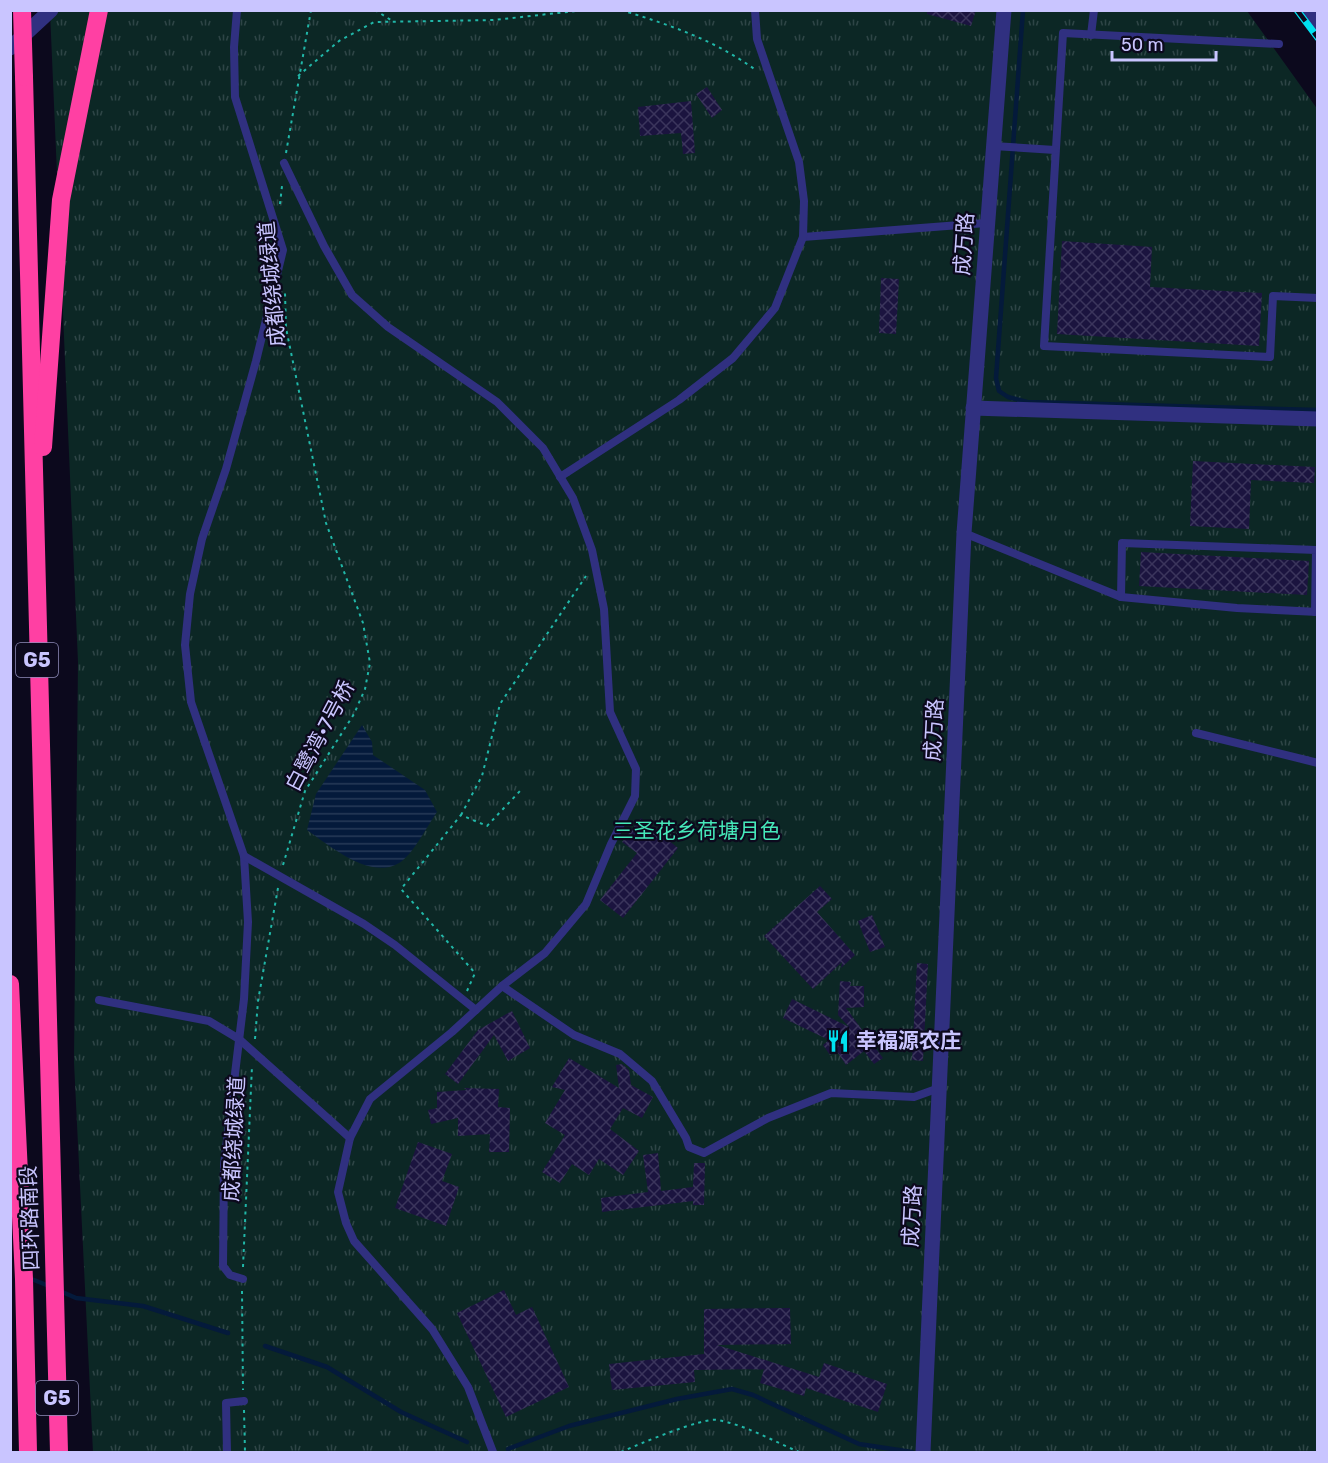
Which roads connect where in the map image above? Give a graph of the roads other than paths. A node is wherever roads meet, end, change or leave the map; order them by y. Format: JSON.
{"nodes":[{"id":1,"x":16,"y":10,"type":"edge"},
{"id":2,"x":22,"y":10,"type":"edge"},
{"id":3,"x":51,"y":10,"type":"edge"},
{"id":4,"x":99,"y":10,"type":"edge"},
{"id":5,"x":237,"y":10,"type":"edge"},
{"id":6,"x":755,"y":10,"type":"edge"},
{"id":7,"x":1004,"y":10,"type":"edge"},
{"id":8,"x":1094,"y":10,"type":"edge"},
{"id":9,"x":1305,"y":10,"type":"edge"},
{"id":10,"x":10,"y":16,"type":"edge"},
{"id":11,"x":1317,"y":28,"type":"edge"},
{"id":12,"x":1091,"y":35,"type":"junction"},
{"id":13,"x":1279,"y":44,"type":"dead end"},
{"id":14,"x":10,"y":48,"type":"edge"},
{"id":15,"x":993,"y":146,"type":"junction"},
{"id":16,"x":1055,"y":150,"type":"junction"},
{"id":17,"x":284,"y":163,"type":"road end"},
{"id":18,"x":987,"y":222,"type":"junction"},
{"id":19,"x":803,"y":237,"type":"junction"},
{"id":20,"x":1317,"y":298,"type":"edge"},
{"id":21,"x":973,"y":408,"type":"junction"},
{"id":22,"x":1317,"y":419,"type":"edge"},
{"id":23,"x":560,"y":477,"type":"junction"},
{"id":24,"x":964,"y":533,"type":"junction"},
{"id":25,"x":34,"y":556,"type":"junction"},
{"id":26,"x":1121,"y":597,"type":"junction"},
{"id":27,"x":1316,"y":612,"type":"edge"},
{"id":28,"x":1196,"y":733,"type":"dead end"},
{"id":29,"x":1317,"y":763,"type":"edge"},
{"id":30,"x":244,"y":856,"type":"junction"},
{"id":31,"x":10,"y":984,"type":"edge"},
{"id":32,"x":502,"y":986,"type":"junction"},
{"id":33,"x":99,"y":1000,"type":"dead end"},
{"id":34,"x":476,"y":1010,"type":"junction"},
{"id":35,"x":238,"y":1039,"type":"junction"},
{"id":36,"x":939,"y":1088,"type":"junction"},
{"id":37,"x":350,"y":1138,"type":"junction"},
{"id":38,"x":243,"y":1279,"type":"road end"},
{"id":39,"x":244,"y":1401,"type":"road end"},
{"id":40,"x":28,"y":1452,"type":"edge"},
{"id":41,"x":59,"y":1452,"type":"edge"},
{"id":42,"x":226,"y":1452,"type":"edge"},
{"id":43,"x":493,"y":1452,"type":"edge"},
{"id":44,"x":922,"y":1452,"type":"edge"}],
"edges":[{"from":1,"to":10,"type":"highway"},
{"from":2,"to":25,"type":"highway","name":"四环路南段","number":"G5","bridge":true},
{"from":3,"to":14,"type":"street"},
{"from":4,"to":25,"type":"highway"},
{"from":5,"to":30,"type":"lane"},
{"from":6,"to":19,"type":"lane"},
{"from":7,"to":15,"type":"street","name":"成万路"},
{"from":8,"to":12,"type":"lane"},
{"from":9,"to":11,"type":"street"},
{"from":12,"to":13,"type":"lane"},
{"from":12,"to":16,"type":"lane"},
{"from":15,"to":16,"type":"lane"},
{"from":15,"to":18,"type":"street","name":"成万路"},
{"from":16,"to":20,"type":"lane"},
{"from":17,"to":23,"type":"lane"},
{"from":18,"to":19,"type":"lane"},
{"from":18,"to":21,"type":"street","name":"成万路"},
{"from":19,"to":23,"type":"lane"},
{"from":21,"to":22,"type":"street"},
{"from":21,"to":24,"type":"street","name":"成万路"},
{"from":23,"to":32,"type":"lane"},
{"from":24,"to":26,"type":"lane"},
{"from":24,"to":36,"type":"street","name":"成万路"},
{"from":25,"to":41,"type":"highway","name":"四环路南段","number":"G5"},
{"from":26,"to":27,"type":"lane"},
{"from":26,"to":27,"type":"lane"},
{"from":28,"to":29,"type":"lane"},
{"from":30,"to":34,"type":"lane"},
{"from":30,"to":35,"type":"lane"},
{"from":31,"to":40,"type":"highway","name":"四环路南段","number":"G5"},
{"from":32,"to":34,"type":"lane"},
{"from":32,"to":36,"type":"lane"},
{"from":33,"to":35,"type":"lane"},
{"from":34,"to":37,"type":"lane"},
{"from":35,"to":37,"type":"lane"},
{"from":35,"to":38,"type":"lane"},
{"from":36,"to":44,"type":"street","name":"成万路"},
{"from":37,"to":43,"type":"lane"},
{"from":39,"to":42,"type":"lane"}]}
